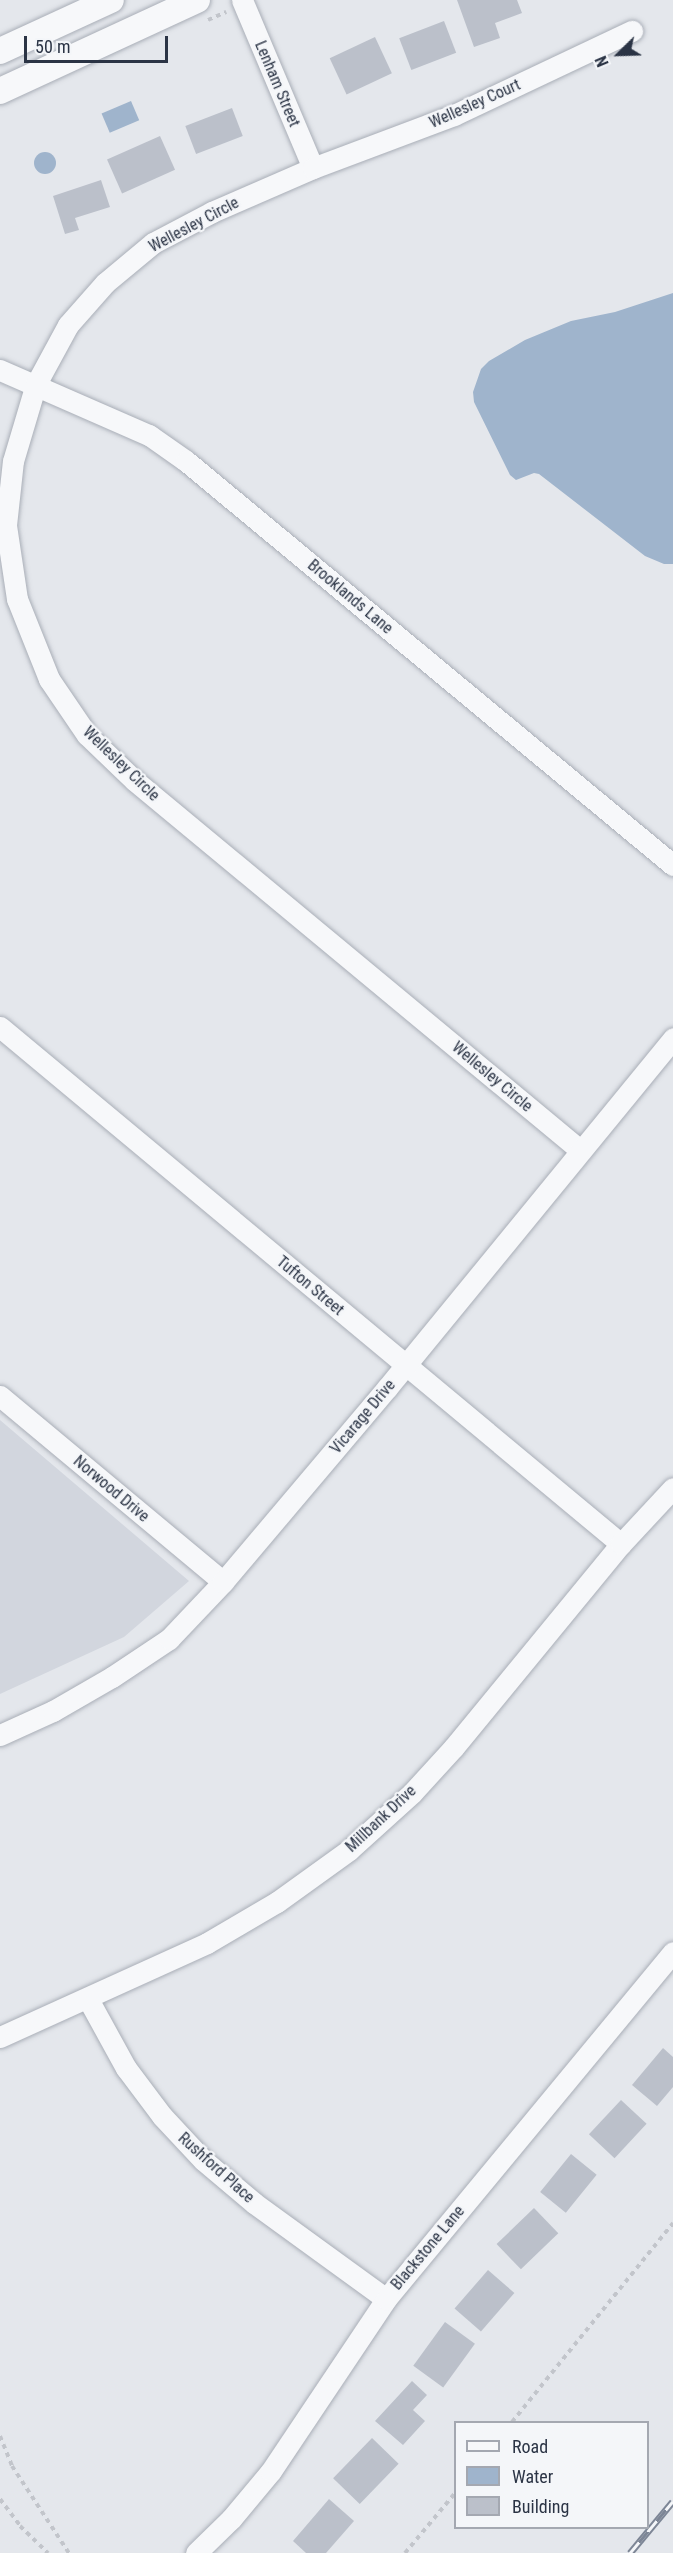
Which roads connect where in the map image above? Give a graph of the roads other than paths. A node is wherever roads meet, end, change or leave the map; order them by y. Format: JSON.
{"nodes":[{"id":1,"x":111,"y":0,"type":"edge"},
{"id":2,"x":197,"y":0,"type":"edge"},
{"id":3,"x":242,"y":0,"type":"edge"},
{"id":4,"x":633,"y":31,"type":"dead end"},
{"id":5,"x":0,"y":51,"type":"edge"},
{"id":6,"x":0,"y":91,"type":"edge"},
{"id":7,"x":313,"y":168,"type":"junction"},
{"id":8,"x":0,"y":370,"type":"edge"},
{"id":9,"x":36,"y":384,"type":"junction"},
{"id":10,"x":673,"y":865,"type":"edge"},
{"id":11,"x":0,"y":1028,"type":"edge"},
{"id":12,"x":673,"y":1038,"type":"edge"},
{"id":13,"x":580,"y":1150,"type":"junction"},
{"id":14,"x":405,"y":1366,"type":"junction"},
{"id":15,"x":0,"y":1396,"type":"edge"},
{"id":16,"x":673,"y":1488,"type":"edge"},
{"id":17,"x":621,"y":1544,"type":"junction"},
{"id":18,"x":223,"y":1582,"type":"junction"},
{"id":19,"x":0,"y":1734,"type":"edge"},
{"id":20,"x":673,"y":1952,"type":"edge"},
{"id":21,"x":88,"y":1999,"type":"junction"},
{"id":22,"x":0,"y":2037,"type":"edge"},
{"id":23,"x":386,"y":2299,"type":"junction"},
{"id":24,"x":196,"y":2553,"type":"edge"}],
"edges":[{"from":1,"to":5,"type":"street"},
{"from":2,"to":6,"type":"street"},
{"from":3,"to":7,"type":"street","name":"Lenham Street"},
{"from":4,"to":7,"type":"street","name":"Wellesley Court"},
{"from":7,"to":9,"type":"street","name":"Wellesley Circle"},
{"from":8,"to":9,"type":"street","name":"Brooklands Lane"},
{"from":9,"to":10,"type":"street","name":"Brooklands Lane"},
{"from":9,"to":13,"type":"street","name":"Wellesley Circle"},
{"from":11,"to":14,"type":"street","name":"Tufton Street"},
{"from":12,"to":13,"type":"street","name":"Vicarage Drive"},
{"from":13,"to":14,"type":"street","name":"Vicarage Drive"},
{"from":14,"to":17,"type":"street","name":"Tufton Street"},
{"from":14,"to":18,"type":"street","name":"Vicarage Drive"},
{"from":15,"to":18,"type":"street","name":"Norwood Drive"},
{"from":16,"to":17,"type":"street","name":"Millbank Drive"},
{"from":17,"to":21,"type":"street","name":"Millbank Drive"},
{"from":18,"to":19,"type":"street","name":"Vicarage Drive"},
{"from":20,"to":23,"type":"street","name":"Blackstone Lane"},
{"from":21,"to":22,"type":"street","name":"Millbank Drive"},
{"from":21,"to":23,"type":"street","name":"Rushford Place"},
{"from":23,"to":24,"type":"street","name":"Blackstone Lane"}]}
